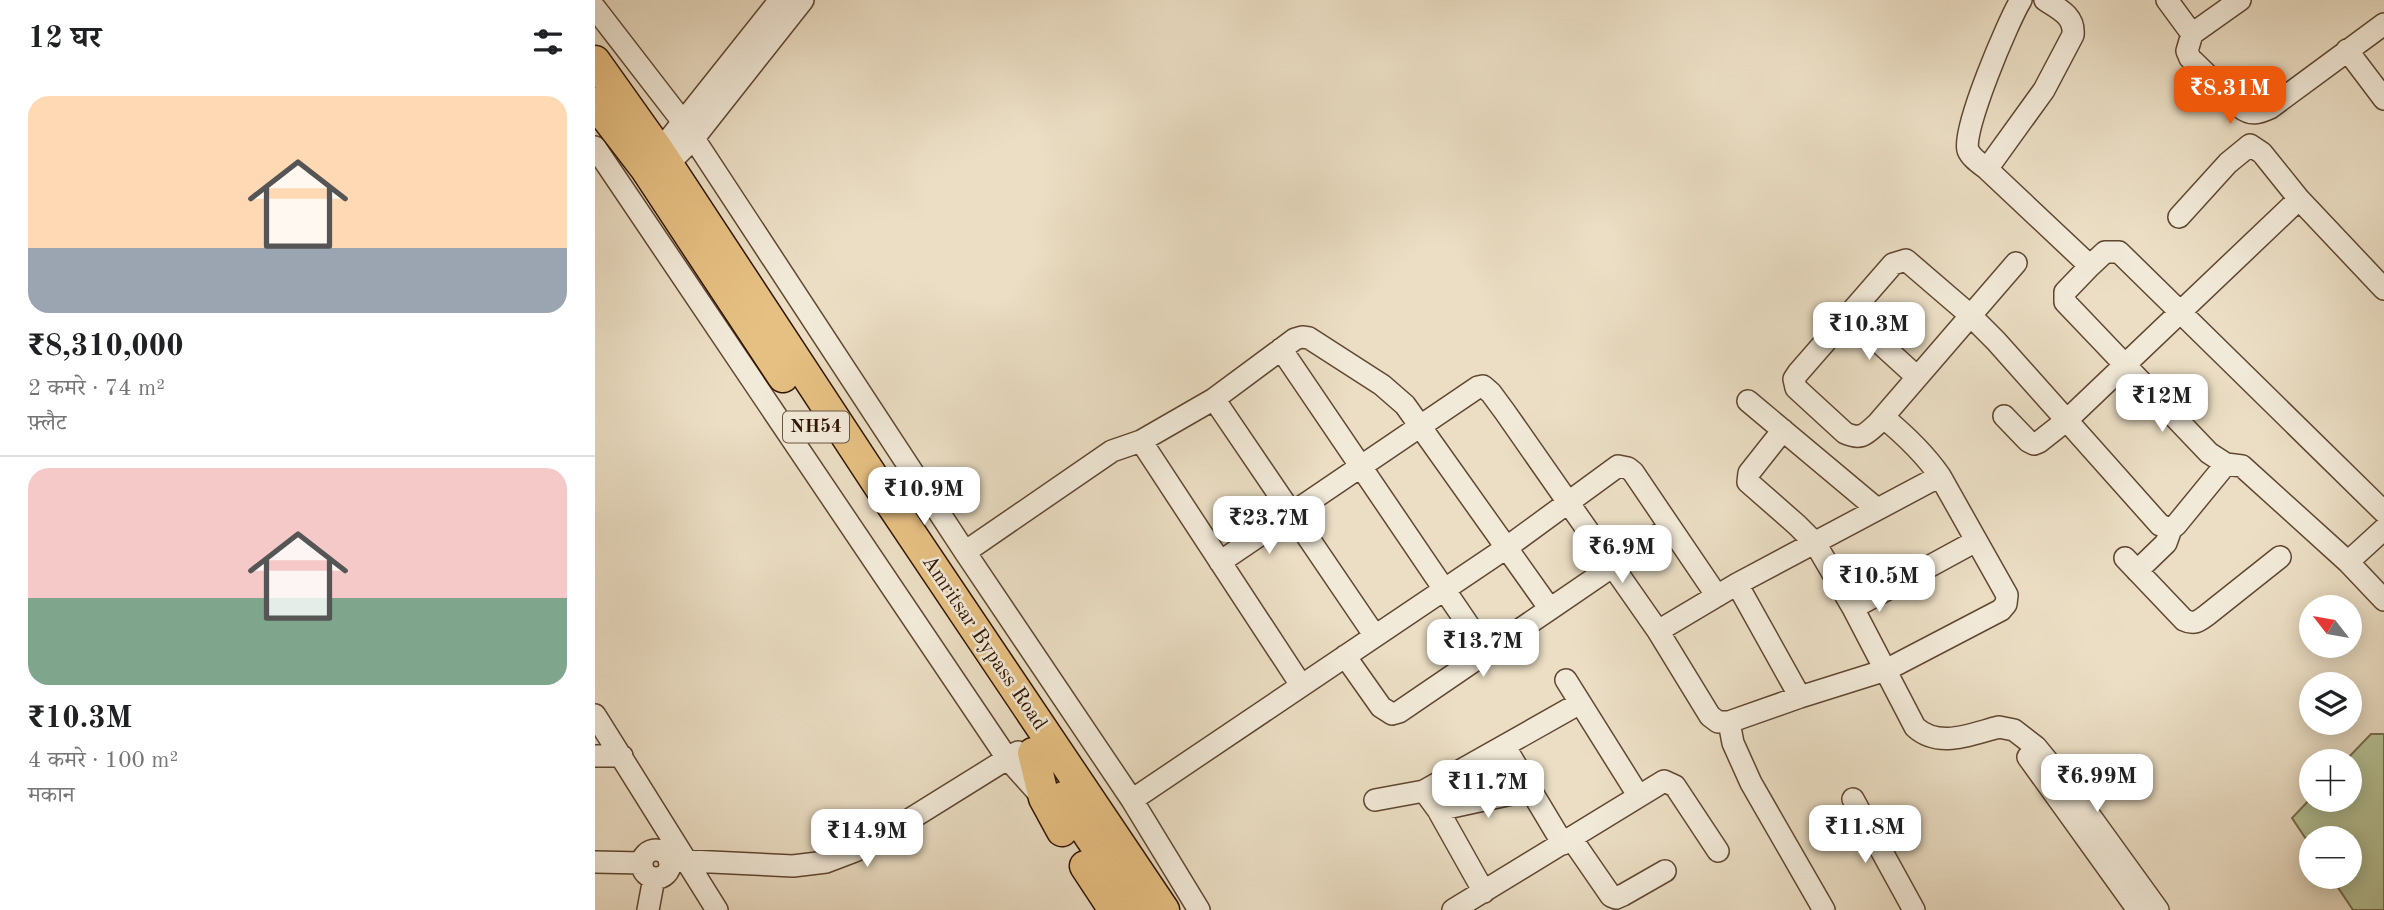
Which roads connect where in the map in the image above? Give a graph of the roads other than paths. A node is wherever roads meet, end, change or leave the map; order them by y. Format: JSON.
{"nodes":[{"id":1,"x":780,"y":0,"type":"edge"},
{"id":2,"x":803,"y":0,"type":"edge"},
{"id":3,"x":2021,"y":0,"type":"edge"},
{"id":4,"x":2045,"y":0,"type":"edge"},
{"id":5,"x":2167,"y":0,"type":"edge"},
{"id":6,"x":2240,"y":0,"type":"edge"},
{"id":7,"x":595,"y":8,"type":"edge"},
{"id":8,"x":2384,"y":24,"type":"edge"},
{"id":9,"x":2192,"y":34,"type":"junction"},
{"id":10,"x":2347,"y":50,"type":"junction"},
{"id":11,"x":595,"y":61,"type":"edge"},
{"id":12,"x":2384,"y":99,"type":"edge"},
{"id":13,"x":595,"y":103,"type":"edge"},
{"id":14,"x":688,"y":130,"type":"junction"},
{"id":15,"x":595,"y":147,"type":"edge"},
{"id":16,"x":656,"y":166,"type":"junction"},
{"id":17,"x":1987,"y":169,"type":"junction"},
{"id":18,"x":2299,"y":199,"type":"junction"},
{"id":19,"x":2179,"y":217,"type":"dead end"},
{"id":20,"x":2016,"y":263,"type":"dead end"},
{"id":21,"x":2090,"y":266,"type":"junction"},
{"id":22,"x":2384,"y":289,"type":"edge"},
{"id":23,"x":2181,"y":313,"type":"junction"},
{"id":24,"x":1849,"y":315,"type":"junction"},
{"id":25,"x":1970,"y":315,"type":"junction"},
{"id":26,"x":1281,"y":349,"type":"junction"},
{"id":27,"x":2125,"y":366,"type":"junction"},
{"id":28,"x":1917,"y":377,"type":"junction"},
{"id":29,"x":1214,"y":399,"type":"junction"},
{"id":30,"x":1748,"y":401,"type":"dead end"},
{"id":31,"x":2004,"y":416,"type":"dead end"},
{"id":32,"x":1883,"y":417,"type":"junction"},
{"id":33,"x":2067,"y":420,"type":"junction"},
{"id":34,"x":1422,"y":426,"type":"junction"},
{"id":35,"x":1783,"y":430,"type":"junction"},
{"id":36,"x":1141,"y":441,"type":"junction"},
{"id":37,"x":2226,"y":464,"type":"junction"},
{"id":38,"x":1361,"y":468,"type":"junction"},
{"id":39,"x":1940,"y":476,"type":"junction"},
{"id":40,"x":1569,"y":502,"type":"junction"},
{"id":41,"x":1877,"y":509,"type":"junction"},
{"id":42,"x":2384,"y":512,"type":"edge"},
{"id":43,"x":1294,"y":514,"type":"junction"},
{"id":44,"x":1670,"y":527,"type":"junction"},
{"id":45,"x":2171,"y":529,"type":"junction"},
{"id":46,"x":2384,"y":529,"type":"edge"},
{"id":47,"x":1976,"y":541,"type":"junction"},
{"id":48,"x":1815,"y":543,"type":"junction"},
{"id":49,"x":1506,"y":548,"type":"junction"},
{"id":50,"x":965,"y":552,"type":"junction"},
{"id":51,"x":2280,"y":557,"type":"dead end"},
{"id":52,"x":1220,"y":562,"type":"junction"},
{"id":53,"x":2348,"y":562,"type":"junction"},
{"id":54,"x":1613,"y":566,"type":"junction"},
{"id":55,"x":1738,"y":584,"type":"junction"},
{"id":56,"x":1444,"y":589,"type":"junction"},
{"id":57,"x":1717,"y":596,"type":"junction"},
{"id":58,"x":2384,"y":600,"type":"edge"},
{"id":59,"x":1853,"y":608,"type":"junction"},
{"id":60,"x":1550,"y":609,"type":"junction"},
{"id":61,"x":1658,"y":631,"type":"junction"},
{"id":62,"x":1375,"y":636,"type":"junction"},
{"id":63,"x":1486,"y":651,"type":"junction"},
{"id":64,"x":1345,"y":656,"type":"junction"},
{"id":65,"x":1886,"y":670,"type":"junction"},
{"id":66,"x":1566,"y":680,"type":"dead end"},
{"id":67,"x":1301,"y":685,"type":"junction"},
{"id":68,"x":1800,"y":697,"type":"junction"},
{"id":69,"x":1580,"y":703,"type":"junction"},
{"id":70,"x":595,"y":715,"type":"edge"},
{"id":71,"x":1729,"y":722,"type":"junction"},
{"id":72,"x":2021,"y":735,"type":"junction"},
{"id":73,"x":1505,"y":747,"type":"junction"},
{"id":74,"x":1023,"y":752,"type":"junction"},
{"id":75,"x":595,"y":756,"type":"edge"},
{"id":76,"x":622,"y":757,"type":"junction"},
{"id":77,"x":1530,"y":790,"type":"junction"},
{"id":78,"x":1424,"y":791,"type":"junction"},
{"id":79,"x":1638,"y":795,"type":"junction"},
{"id":80,"x":1853,"y":799,"type":"dead end"},
{"id":81,"x":1132,"y":800,"type":"junction"},
{"id":82,"x":1375,"y":800,"type":"dead end"},
{"id":83,"x":1438,"y":810,"type":"junction"},
{"id":84,"x":1567,"y":841,"type":"junction"},
{"id":85,"x":1718,"y":851,"type":"dead end"},
{"id":86,"x":678,"y":861,"type":"junction"},
{"id":87,"x":595,"y":862,"type":"edge"},
{"id":88,"x":648,"y":870,"type":"junction"},
{"id":89,"x":1665,"y":871,"type":"dead end"},
{"id":90,"x":1484,"y":892,"type":"junction"},
{"id":91,"x":1138,"y":909,"type":"edge"},
{"id":92,"x":648,"y":910,"type":"edge"},
{"id":93,"x":717,"y":910,"type":"edge"},
{"id":94,"x":1199,"y":910,"type":"edge"},
{"id":95,"x":1453,"y":910,"type":"edge"},
{"id":96,"x":1824,"y":910,"type":"edge"},
{"id":97,"x":1914,"y":910,"type":"edge"},
{"id":98,"x":2138,"y":910,"type":"edge"},
{"id":99,"x":2158,"y":910,"type":"edge"}],
"edges":[{"from":1,"to":14,"type":"street"},
{"from":2,"to":14,"type":"street"},
{"from":3,"to":17,"type":"street"},
{"from":4,"to":17,"type":"street"},
{"from":5,"to":9,"type":"street"},
{"from":6,"to":9,"type":"street"},
{"from":7,"to":14,"type":"street"},
{"from":8,"to":10,"type":"street"},
{"from":9,"to":10,"type":"street"},
{"from":10,"to":12,"type":"street"},
{"from":11,"to":16,"type":"highway","name":"Amritsar Bypass Road"},
{"from":13,"to":16,"type":"highway","name":"Amritsar Bypass Road","number":"NH54"},
{"from":14,"to":16,"type":"street"},
{"from":14,"to":50,"type":"street"},
{"from":15,"to":74,"type":"street"},
{"from":16,"to":74,"type":"highway","name":"Amritsar Bypass Road","number":"NH54"},
{"from":16,"to":91,"type":"highway","name":"Amritsar Bypass Road"},
{"from":17,"to":21,"type":"street"},
{"from":18,"to":19,"type":"street"},
{"from":18,"to":22,"type":"street"},
{"from":18,"to":23,"type":"street"},
{"from":20,"to":25,"type":"street"},
{"from":21,"to":23,"type":"street"},
{"from":21,"to":27,"type":"street"},
{"from":23,"to":27,"type":"street"},
{"from":23,"to":42,"type":"street"},
{"from":24,"to":25,"type":"street"},
{"from":24,"to":28,"type":"street"},
{"from":24,"to":32,"type":"street"},
{"from":25,"to":28,"type":"street"},
{"from":25,"to":33,"type":"street"},
{"from":26,"to":29,"type":"street"},
{"from":26,"to":34,"type":"street"},
{"from":26,"to":38,"type":"street"},
{"from":27,"to":33,"type":"street"},
{"from":27,"to":37,"type":"street"},
{"from":28,"to":32,"type":"street"},
{"from":29,"to":36,"type":"street"},
{"from":29,"to":43,"type":"street"},
{"from":30,"to":35,"type":"street"},
{"from":31,"to":33,"type":"street"},
{"from":32,"to":39,"type":"street"},
{"from":33,"to":45,"type":"street"},
{"from":34,"to":38,"type":"street"},
{"from":34,"to":40,"type":"street"},
{"from":34,"to":49,"type":"street"},
{"from":35,"to":41,"type":"street"},
{"from":35,"to":48,"type":"street"},
{"from":36,"to":50,"type":"street"},
{"from":36,"to":52,"type":"street"},
{"from":37,"to":45,"type":"street"},
{"from":37,"to":53,"type":"street"},
{"from":38,"to":43,"type":"street"},
{"from":38,"to":56,"type":"street"},
{"from":39,"to":41,"type":"street"},
{"from":39,"to":47,"type":"street"},
{"from":40,"to":44,"type":"street"},
{"from":40,"to":49,"type":"street"},
{"from":40,"to":54,"type":"street"},
{"from":41,"to":48,"type":"street"},
{"from":43,"to":52,"type":"street"},
{"from":43,"to":62,"type":"street"},
{"from":44,"to":54,"type":"street"},
{"from":44,"to":57,"type":"street"},
{"from":45,"to":51,"type":"street"},
{"from":46,"to":53,"type":"street"},
{"from":47,"to":59,"type":"street"},
{"from":47,"to":65,"type":"street"},
{"from":48,"to":55,"type":"street"},
{"from":48,"to":59,"type":"street"},
{"from":49,"to":56,"type":"street"},
{"from":49,"to":60,"type":"street"},
{"from":50,"to":81,"type":"street"},
{"from":52,"to":67,"type":"street"},
{"from":53,"to":58,"type":"street"},
{"from":54,"to":60,"type":"street"},
{"from":54,"to":61,"type":"street"},
{"from":55,"to":57,"type":"street"},
{"from":55,"to":68,"type":"street"},
{"from":56,"to":62,"type":"street"},
{"from":56,"to":63,"type":"street"},
{"from":57,"to":61,"type":"street"},
{"from":59,"to":65,"type":"street"},
{"from":60,"to":63,"type":"street"},
{"from":61,"to":71,"type":"street"},
{"from":62,"to":64,"type":"street"},
{"from":63,"to":64,"type":"street"},
{"from":64,"to":67,"type":"street"},
{"from":65,"to":68,"type":"street"},
{"from":65,"to":72,"type":"street"},
{"from":66,"to":69,"type":"street"},
{"from":67,"to":81,"type":"street"},
{"from":68,"to":71,"type":"street"},
{"from":69,"to":73,"type":"street"},
{"from":69,"to":79,"type":"street"},
{"from":70,"to":76,"type":"street"},
{"from":71,"to":96,"type":"street"},
{"from":72,"to":98,"type":"street"},
{"from":72,"to":99,"type":"street"},
{"from":73,"to":77,"type":"street"},
{"from":73,"to":78,"type":"street"},
{"from":74,"to":86,"type":"street"},
{"from":74,"to":91,"type":"highway","number":"NH54"},
{"from":74,"to":91,"type":"highway","name":"Amritsar Bypass Road"},
{"from":75,"to":76,"type":"street"},
{"from":76,"to":86,"type":"street"},
{"from":77,"to":83,"type":"street"},
{"from":77,"to":84,"type":"street"},
{"from":78,"to":82,"type":"street"},
{"from":78,"to":83,"type":"street"},
{"from":79,"to":84,"type":"street"},
{"from":79,"to":85,"type":"street"},
{"from":80,"to":97,"type":"street"},
{"from":81,"to":94,"type":"street"},
{"from":83,"to":90,"type":"street"},
{"from":84,"to":89,"type":"street"},
{"from":84,"to":90,"type":"street"},
{"from":86,"to":88,"type":"street"},
{"from":86,"to":93,"type":"street"},
{"from":87,"to":88,"type":"street"},
{"from":88,"to":92,"type":"street"},
{"from":90,"to":95,"type":"street"}]}
